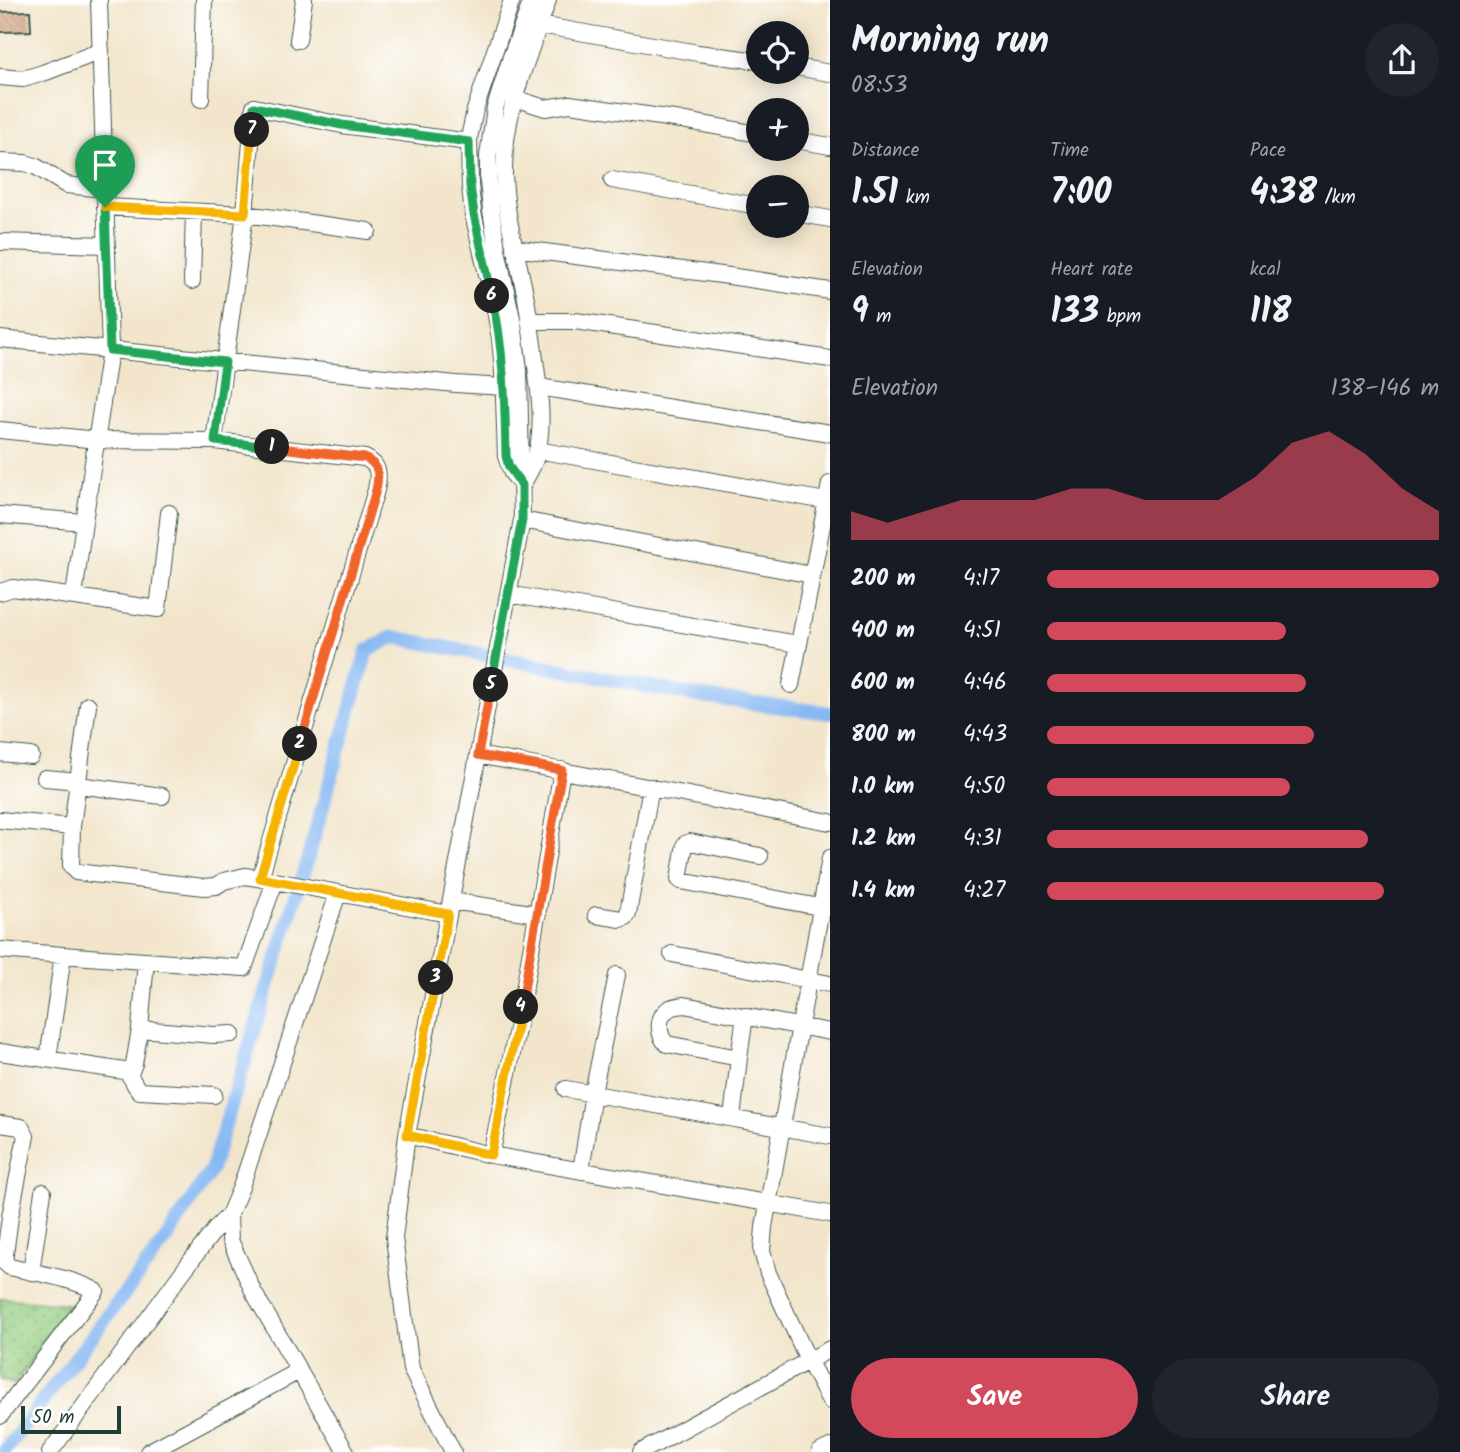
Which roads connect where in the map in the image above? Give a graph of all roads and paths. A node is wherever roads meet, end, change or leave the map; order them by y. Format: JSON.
{"nodes":[{"id":1,"x":99,"y":0,"type":"edge"},
{"id":2,"x":204,"y":0,"type":"edge"},
{"id":3,"x":304,"y":0,"type":"edge"},
{"id":4,"x":512,"y":0,"type":"edge"},
{"id":5,"x":532,"y":0,"type":"edge"},
{"id":6,"x":548,"y":0,"type":"edge"},
{"id":7,"x":540,"y":25,"type":"junction"},
{"id":8,"x":298,"y":40,"type":"dead end"},
{"id":9,"x":101,"y":51,"type":"junction"},
{"id":10,"x":746,"y":59,"type":"edge"},
{"id":11,"x":809,"y":69,"type":"edge"},
{"id":12,"x":830,"y":73,"type":"edge"},
{"id":13,"x":0,"y":77,"type":"edge"},
{"id":14,"x":514,"y":98,"type":"junction"},
{"id":15,"x":201,"y":99,"type":"dead end"},
{"id":16,"x":746,"y":132,"type":"edge"},
{"id":17,"x":469,"y":142,"type":"junction"},
{"id":18,"x":809,"y":142,"type":"edge"},
{"id":19,"x":830,"y":146,"type":"edge"},
{"id":20,"x":0,"y":162,"type":"edge"},
{"id":21,"x":612,"y":180,"type":"dead end"},
{"id":22,"x":104,"y":189,"type":"junction"},
{"id":23,"x":746,"y":204,"type":"edge"},
{"id":24,"x":105,"y":207,"type":"junction"},
{"id":25,"x":194,"y":212,"type":"junction"},
{"id":26,"x":245,"y":214,"type":"junction"},
{"id":27,"x":809,"y":215,"type":"edge"},
{"id":28,"x":830,"y":219,"type":"edge"},
{"id":29,"x":368,"y":231,"type":"dead end"},
{"id":30,"x":0,"y":242,"type":"edge"},
{"id":31,"x":107,"y":245,"type":"junction"},
{"id":32,"x":514,"y":248,"type":"junction"},
{"id":33,"x":192,"y":281,"type":"dead end"},
{"id":34,"x":830,"y":291,"type":"edge"},
{"id":35,"x":529,"y":321,"type":"junction"},
{"id":36,"x":0,"y":339,"type":"edge"},
{"id":37,"x":110,"y":350,"type":"junction"},
{"id":38,"x":830,"y":359,"type":"edge"},
{"id":39,"x":225,"y":362,"type":"junction"},
{"id":40,"x":504,"y":387,"type":"junction"},
{"id":41,"x":539,"y":387,"type":"junction"},
{"id":42,"x":0,"y":430,"type":"edge"},
{"id":43,"x":830,"y":433,"type":"edge"},
{"id":44,"x":96,"y":440,"type":"junction"},
{"id":45,"x":215,"y":441,"type":"junction"},
{"id":46,"x":537,"y":450,"type":"junction"},
{"id":47,"x":830,"y":484,"type":"edge"},
{"id":48,"x":522,"y":485,"type":"junction"},
{"id":49,"x":826,"y":502,"type":"junction"},
{"id":50,"x":170,"y":513,"type":"dead end"},
{"id":51,"x":0,"y":515,"type":"edge"},
{"id":52,"x":522,"y":520,"type":"junction"},
{"id":53,"x":84,"y":522,"type":"junction"},
{"id":54,"x":811,"y":575,"type":"junction"},
{"id":55,"x":0,"y":592,"type":"edge"},
{"id":56,"x":508,"y":594,"type":"junction"},
{"id":57,"x":74,"y":596,"type":"junction"},
{"id":58,"x":798,"y":644,"type":"junction"},
{"id":59,"x":791,"y":685,"type":"dead end"},
{"id":60,"x":88,"y":705,"type":"dead end"},
{"id":61,"x":0,"y":753,"type":"edge"},
{"id":62,"x":478,"y":755,"type":"junction"},
{"id":63,"x":31,"y":756,"type":"dead end"},
{"id":64,"x":562,"y":770,"type":"junction"},
{"id":65,"x":45,"y":778,"type":"dead end"},
{"id":66,"x":79,"y":783,"type":"junction"},
{"id":67,"x":651,"y":787,"type":"junction"},
{"id":68,"x":162,"y":796,"type":"dead end"},
{"id":69,"x":0,"y":820,"type":"edge"},
{"id":70,"x":830,"y":822,"type":"edge"},
{"id":71,"x":72,"y":827,"type":"junction"},
{"id":72,"x":760,"y":856,"type":"dead end"},
{"id":73,"x":830,"y":858,"type":"edge"},
{"id":74,"x":273,"y":881,"type":"junction"},
{"id":75,"x":338,"y":893,"type":"junction"},
{"id":76,"x":450,"y":907,"type":"junction"},
{"id":77,"x":826,"y":908,"type":"edge"},
{"id":78,"x":538,"y":914,"type":"junction"},
{"id":79,"x":596,"y":915,"type":"dead end"},
{"id":80,"x":0,"y":950,"type":"edge"},
{"id":81,"x":672,"y":954,"type":"dead end"},
{"id":82,"x":63,"y":955,"type":"junction"},
{"id":83,"x":146,"y":961,"type":"junction"},
{"id":84,"x":617,"y":975,"type":"dead end"},
{"id":85,"x":807,"y":980,"type":"junction"},
{"id":86,"x":830,"y":984,"type":"edge"},
{"id":87,"x":746,"y":1016,"type":"junction"},
{"id":88,"x":800,"y":1027,"type":"junction"},
{"id":89,"x":140,"y":1029,"type":"junction"},
{"id":90,"x":830,"y":1032,"type":"edge"},
{"id":91,"x":232,"y":1034,"type":"dead end"},
{"id":92,"x":0,"y":1052,"type":"edge"},
{"id":93,"x":739,"y":1058,"type":"junction"},
{"id":94,"x":48,"y":1059,"type":"junction"},
{"id":95,"x":130,"y":1073,"type":"junction"},
{"id":96,"x":566,"y":1089,"type":"dead end"},
{"id":97,"x":593,"y":1093,"type":"junction"},
{"id":98,"x":214,"y":1095,"type":"dead end"},
{"id":99,"x":732,"y":1118,"type":"junction"},
{"id":100,"x":0,"y":1124,"type":"edge"},
{"id":101,"x":782,"y":1127,"type":"junction"},
{"id":102,"x":407,"y":1135,"type":"junction"},
{"id":103,"x":830,"y":1136,"type":"edge"},
{"id":104,"x":491,"y":1155,"type":"junction"},
{"id":105,"x":581,"y":1171,"type":"junction"},
{"id":106,"x":43,"y":1192,"type":"dead end"},
{"id":107,"x":769,"y":1204,"type":"junction"},
{"id":108,"x":6,"y":1209,"type":"edge"},
{"id":109,"x":830,"y":1214,"type":"edge"},
{"id":110,"x":229,"y":1215,"type":"junction"},
{"id":111,"x":31,"y":1272,"type":"junction"},
{"id":112,"x":830,"y":1349,"type":"edge"},
{"id":113,"x":808,"y":1360,"type":"junction"},
{"id":114,"x":299,"y":1371,"type":"junction"},
{"id":115,"x":830,"y":1401,"type":"edge"},
{"id":116,"x":0,"y":1416,"type":"edge"},
{"id":117,"x":830,"y":1447,"type":"edge"},
{"id":118,"x":648,"y":1450,"type":"edge"},
{"id":119,"x":50,"y":1452,"type":"edge"},
{"id":120,"x":148,"y":1452,"type":"edge"},
{"id":121,"x":346,"y":1452,"type":"edge"},
{"id":122,"x":453,"y":1452,"type":"edge"},
{"id":123,"x":820,"y":1452,"type":"edge"}],
"edges":[{"from":1,"to":9,"type":"street"},
{"from":2,"to":15,"type":"street"},
{"from":3,"to":8,"type":"street"},
{"from":4,"to":17,"type":"street"},
{"from":5,"to":48,"type":"street"},
{"from":6,"to":7,"type":"street"},
{"from":7,"to":10,"type":"street"},
{"from":7,"to":14,"type":"street"},
{"from":9,"to":13,"type":"street"},
{"from":9,"to":22,"type":"street"},
{"from":11,"to":12,"type":"street"},
{"from":14,"to":16,"type":"street"},
{"from":14,"to":32,"type":"street"},
{"from":17,"to":26,"type":"street"},
{"from":17,"to":40,"type":"street"},
{"from":18,"to":19,"type":"street"},
{"from":20,"to":22,"type":"street"},
{"from":21,"to":23,"type":"street"},
{"from":22,"to":24,"type":"street"},
{"from":24,"to":25,"type":"street"},
{"from":24,"to":31,"type":"street"},
{"from":25,"to":26,"type":"street"},
{"from":25,"to":33,"type":"street"},
{"from":26,"to":29,"type":"street"},
{"from":26,"to":39,"type":"street"},
{"from":27,"to":28,"type":"street"},
{"from":30,"to":31,"type":"street"},
{"from":31,"to":37,"type":"street"},
{"from":32,"to":34,"type":"street"},
{"from":32,"to":35,"type":"street"},
{"from":35,"to":38,"type":"street"},
{"from":35,"to":41,"type":"street"},
{"from":36,"to":37,"type":"street"},
{"from":37,"to":39,"type":"street"},
{"from":37,"to":44,"type":"street"},
{"from":39,"to":40,"type":"street"},
{"from":39,"to":45,"type":"street"},
{"from":40,"to":48,"type":"street"},
{"from":41,"to":43,"type":"street"},
{"from":41,"to":46,"type":"street"},
{"from":42,"to":44,"type":"street"},
{"from":44,"to":45,"type":"street"},
{"from":44,"to":53,"type":"street"},
{"from":45,"to":74,"type":"street"},
{"from":46,"to":48,"type":"street"},
{"from":46,"to":49,"type":"street"},
{"from":47,"to":49,"type":"street"},
{"from":48,"to":52,"type":"street"},
{"from":49,"to":54,"type":"street"},
{"from":50,"to":57,"type":"street"},
{"from":51,"to":53,"type":"street"},
{"from":52,"to":54,"type":"street"},
{"from":52,"to":56,"type":"street"},
{"from":53,"to":57,"type":"street"},
{"from":54,"to":58,"type":"street"},
{"from":55,"to":57,"type":"street"},
{"from":56,"to":58,"type":"street"},
{"from":56,"to":62,"type":"street"},
{"from":58,"to":59,"type":"street"},
{"from":60,"to":66,"type":"street"},
{"from":61,"to":63,"type":"street"},
{"from":62,"to":64,"type":"street"},
{"from":62,"to":76,"type":"street"},
{"from":64,"to":67,"type":"street"},
{"from":64,"to":78,"type":"street"},
{"from":65,"to":66,"type":"street"},
{"from":66,"to":68,"type":"street"},
{"from":66,"to":71,"type":"street"},
{"from":67,"to":70,"type":"street"},
{"from":67,"to":79,"type":"street"},
{"from":69,"to":71,"type":"street"},
{"from":71,"to":74,"type":"street"},
{"from":72,"to":77,"type":"street"},
{"from":73,"to":77,"type":"street"},
{"from":74,"to":75,"type":"street"},
{"from":74,"to":83,"type":"street"},
{"from":75,"to":76,"type":"street"},
{"from":75,"to":110,"type":"street"},
{"from":76,"to":78,"type":"street"},
{"from":76,"to":102,"type":"street"},
{"from":77,"to":85,"type":"street"},
{"from":78,"to":104,"type":"street"},
{"from":80,"to":82,"type":"street"},
{"from":81,"to":85,"type":"street"},
{"from":82,"to":83,"type":"street"},
{"from":82,"to":94,"type":"street"},
{"from":83,"to":89,"type":"street"},
{"from":84,"to":97,"type":"street"},
{"from":85,"to":86,"type":"street"},
{"from":85,"to":88,"type":"street"},
{"from":87,"to":88,"type":"street"},
{"from":87,"to":93,"type":"street"},
{"from":87,"to":93,"type":"street"},
{"from":88,"to":90,"type":"street"},
{"from":88,"to":101,"type":"street"},
{"from":89,"to":91,"type":"street"},
{"from":89,"to":95,"type":"street"},
{"from":92,"to":94,"type":"street"},
{"from":93,"to":99,"type":"street"},
{"from":94,"to":95,"type":"street"},
{"from":95,"to":98,"type":"street"},
{"from":96,"to":97,"type":"street"},
{"from":97,"to":99,"type":"street"},
{"from":97,"to":105,"type":"street"},
{"from":99,"to":101,"type":"street"},
{"from":100,"to":108,"type":"street"},
{"from":101,"to":103,"type":"street"},
{"from":101,"to":107,"type":"street"},
{"from":102,"to":104,"type":"street"},
{"from":102,"to":122,"type":"street"},
{"from":104,"to":105,"type":"street"},
{"from":105,"to":107,"type":"street"},
{"from":106,"to":111,"type":"street"},
{"from":107,"to":109,"type":"street"},
{"from":107,"to":113,"type":"street"},
{"from":108,"to":111,"type":"street"},
{"from":110,"to":114,"type":"street"},
{"from":110,"to":119,"type":"street"},
{"from":111,"to":116,"type":"street"},
{"from":112,"to":113,"type":"street"},
{"from":113,"to":115,"type":"street"},
{"from":113,"to":118,"type":"street"},
{"from":114,"to":120,"type":"street"},
{"from":114,"to":121,"type":"street"},
{"from":117,"to":123,"type":"street"}]}
